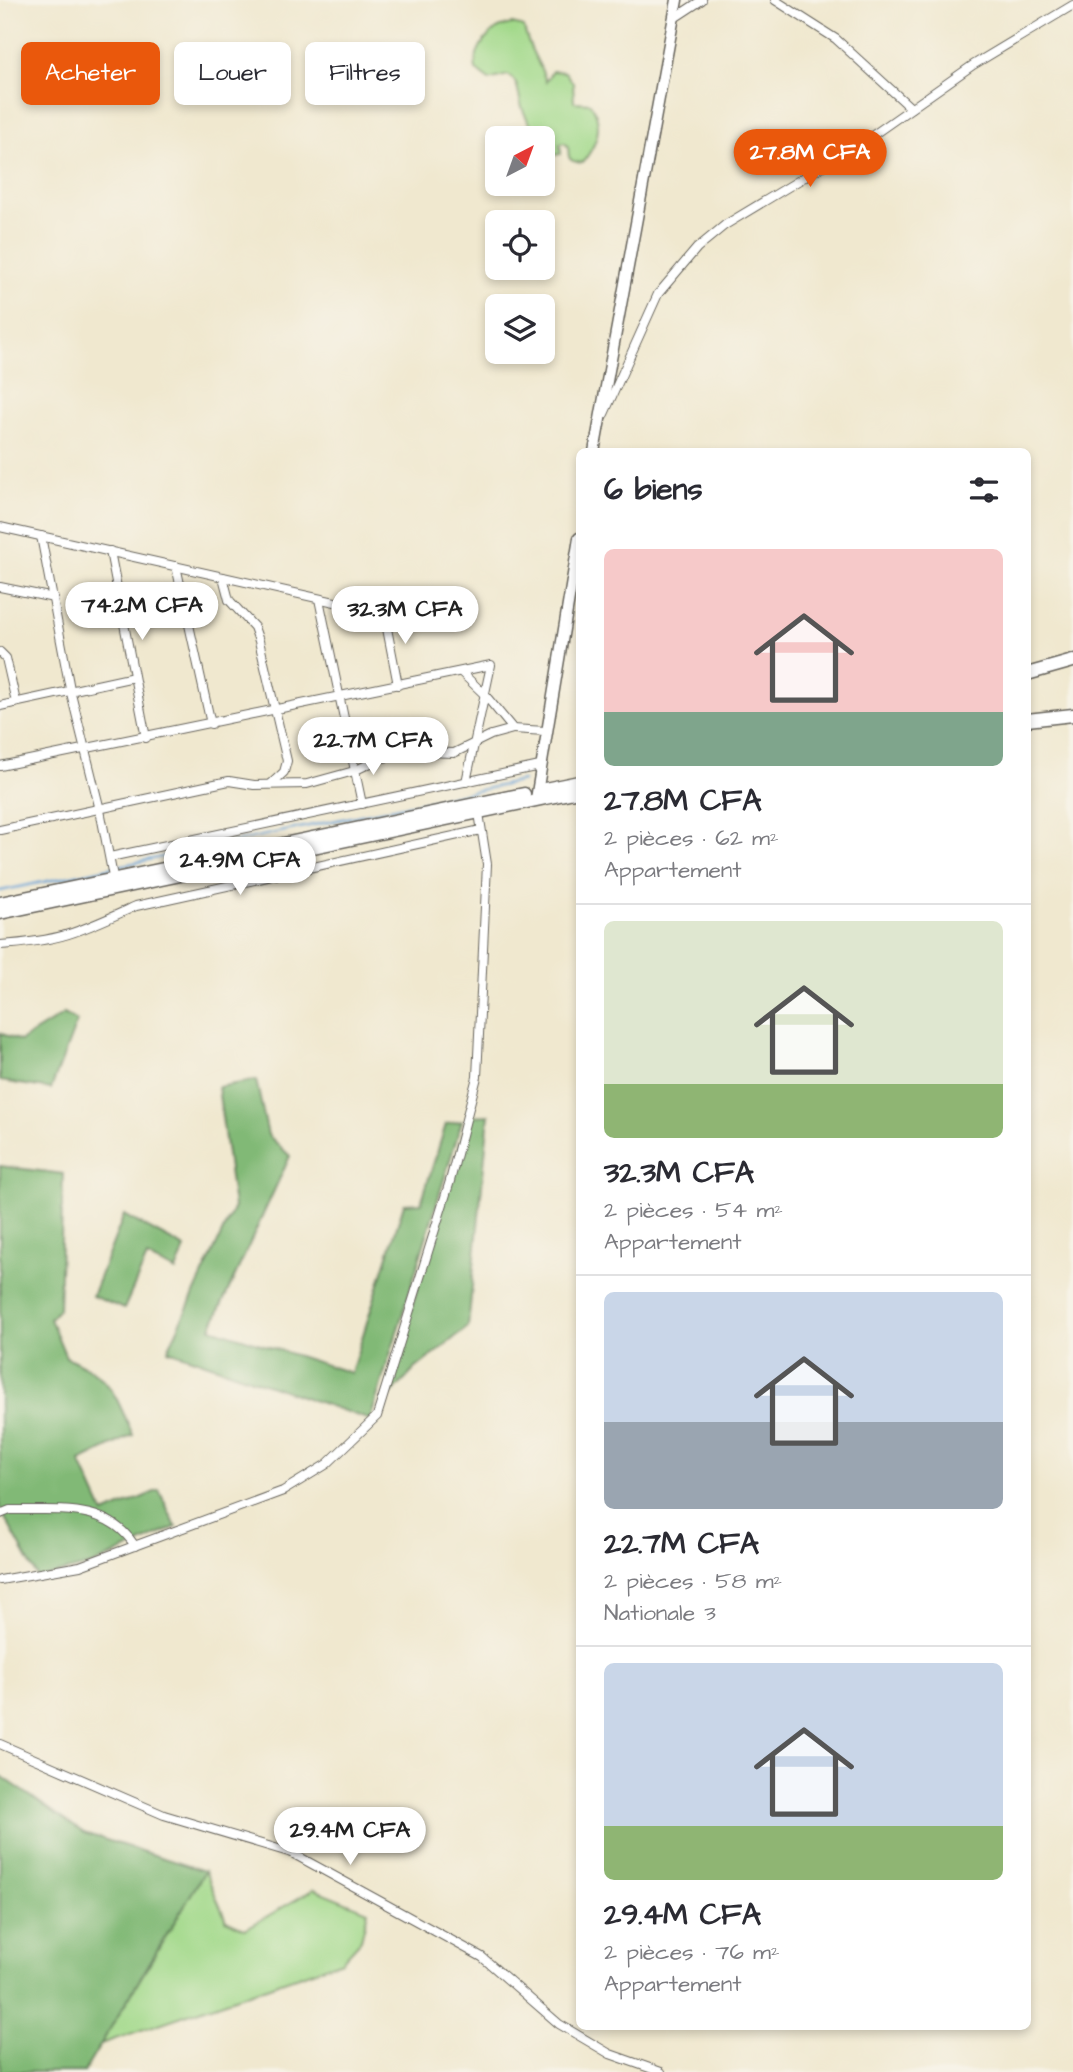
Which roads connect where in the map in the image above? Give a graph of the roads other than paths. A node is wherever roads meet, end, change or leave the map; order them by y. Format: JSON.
{"nodes":[{"id":1,"x":677,"y":0,"type":"edge"},
{"id":2,"x":702,"y":0,"type":"edge"},
{"id":3,"x":775,"y":0,"type":"edge"},
{"id":4,"x":1073,"y":5,"type":"edge"},
{"id":5,"x":673,"y":19,"type":"junction"},
{"id":6,"x":911,"y":108,"type":"junction"},
{"id":7,"x":599,"y":423,"type":"junction"},
{"id":8,"x":595,"y":448,"type":"edge"},
{"id":9,"x":0,"y":527,"type":"edge"},
{"id":10,"x":41,"y":536,"type":"junction"},
{"id":11,"x":110,"y":551,"type":"junction"},
{"id":12,"x":576,"y":555,"type":"edge"},
{"id":13,"x":176,"y":566,"type":"junction"},
{"id":14,"x":223,"y":577,"type":"junction"},
{"id":15,"x":0,"y":587,"type":"edge"},
{"id":16,"x":54,"y":598,"type":"junction"},
{"id":17,"x":319,"y":599,"type":"junction"},
{"id":18,"x":0,"y":652,"type":"edge"},
{"id":19,"x":1073,"y":661,"type":"edge"},
{"id":20,"x":461,"y":672,"type":"junction"},
{"id":21,"x":1031,"y":673,"type":"edge"},
{"id":22,"x":134,"y":677,"type":"junction"},
{"id":23,"x":398,"y":685,"type":"junction"},
{"id":24,"x":70,"y":689,"type":"junction"},
{"id":25,"x":485,"y":695,"type":"junction"},
{"id":26,"x":340,"y":697,"type":"junction"},
{"id":27,"x":16,"y":702,"type":"junction"},
{"id":28,"x":0,"y":706,"type":"edge"},
{"id":29,"x":274,"y":707,"type":"junction"},
{"id":30,"x":1073,"y":715,"type":"edge"},
{"id":31,"x":1031,"y":720,"type":"edge"},
{"id":32,"x":211,"y":724,"type":"junction"},
{"id":33,"x":513,"y":729,"type":"junction"},
{"id":34,"x":545,"y":732,"type":"junction"},
{"id":35,"x":146,"y":738,"type":"junction"},
{"id":36,"x":475,"y":743,"type":"junction"},
{"id":37,"x":83,"y":748,"type":"junction"},
{"id":38,"x":0,"y":766,"type":"edge"},
{"id":39,"x":540,"y":766,"type":"junction"},
{"id":40,"x":354,"y":771,"type":"junction"},
{"id":41,"x":466,"y":782,"type":"junction"},
{"id":42,"x":576,"y":783,"type":"edge"},
{"id":43,"x":271,"y":784,"type":"junction"},
{"id":44,"x":576,"y":791,"type":"edge"},
{"id":45,"x":536,"y":795,"type":"junction"},
{"id":46,"x":362,"y":804,"type":"junction"},
{"id":47,"x":100,"y":810,"type":"junction"},
{"id":48,"x":479,"y":813,"type":"junction"},
{"id":49,"x":0,"y":830,"type":"edge"},
{"id":50,"x":481,"y":830,"type":"junction"},
{"id":51,"x":110,"y":857,"type":"junction"},
{"id":52,"x":114,"y":884,"type":"junction"},
{"id":53,"x":0,"y":903,"type":"edge"},
{"id":54,"x":0,"y":914,"type":"edge"},
{"id":55,"x":0,"y":945,"type":"edge"},
{"id":56,"x":0,"y":1514,"type":"edge"},
{"id":57,"x":135,"y":1546,"type":"junction"},
{"id":58,"x":0,"y":1580,"type":"edge"},
{"id":59,"x":0,"y":1744,"type":"edge"},
{"id":60,"x":662,"y":2072,"type":"edge"}],
"edges":[{"from":1,"to":5,"type":"main road"},
{"from":2,"to":5,"type":"street"},
{"from":3,"to":6,"type":"street"},
{"from":4,"to":6,"type":"street"},
{"from":5,"to":7,"type":"main road"},
{"from":6,"to":7,"type":"street"},
{"from":7,"to":8,"type":"main road"},
{"from":9,"to":10,"type":"street"},
{"from":10,"to":11,"type":"street"},
{"from":10,"to":16,"type":"street"},
{"from":11,"to":13,"type":"street"},
{"from":11,"to":22,"type":"street"},
{"from":12,"to":34,"type":"main road"},
{"from":13,"to":14,"type":"street"},
{"from":13,"to":32,"type":"street"},
{"from":14,"to":17,"type":"street"},
{"from":14,"to":29,"type":"street"},
{"from":15,"to":16,"type":"street"},
{"from":16,"to":24,"type":"street"},
{"from":17,"to":23,"type":"street"},
{"from":17,"to":26,"type":"street"},
{"from":18,"to":27,"type":"street"},
{"from":19,"to":21,"type":"main road"},
{"from":20,"to":23,"type":"street"},
{"from":20,"to":25,"type":"street"},
{"from":20,"to":25,"type":"street"},
{"from":22,"to":24,"type":"street"},
{"from":22,"to":35,"type":"street"},
{"from":23,"to":26,"type":"street"},
{"from":24,"to":27,"type":"street"},
{"from":24,"to":37,"type":"street"},
{"from":25,"to":33,"type":"street"},
{"from":25,"to":36,"type":"street"},
{"from":26,"to":29,"type":"street"},
{"from":26,"to":40,"type":"street"},
{"from":27,"to":28,"type":"street"},
{"from":29,"to":32,"type":"street"},
{"from":29,"to":43,"type":"street"},
{"from":30,"to":31,"type":"main road"},
{"from":32,"to":35,"type":"street"},
{"from":33,"to":34,"type":"street"},
{"from":33,"to":36,"type":"street"},
{"from":34,"to":39,"type":"main road"},
{"from":35,"to":37,"type":"street"},
{"from":36,"to":40,"type":"street"},
{"from":36,"to":41,"type":"street"},
{"from":37,"to":38,"type":"street"},
{"from":37,"to":47,"type":"street"},
{"from":39,"to":41,"type":"street"},
{"from":39,"to":45,"type":"main road"},
{"from":40,"to":43,"type":"street"},
{"from":40,"to":46,"type":"street"},
{"from":41,"to":46,"type":"street"},
{"from":42,"to":45,"type":"main road"},
{"from":43,"to":47,"type":"street"},
{"from":44,"to":45,"type":"main road"},
{"from":45,"to":48,"type":"main road"},
{"from":45,"to":52,"type":"main road"},
{"from":46,"to":51,"type":"street"},
{"from":47,"to":49,"type":"street"},
{"from":47,"to":51,"type":"street"},
{"from":48,"to":50,"type":"street"},
{"from":48,"to":52,"type":"main road"},
{"from":50,"to":55,"type":"street"},
{"from":50,"to":57,"type":"street"},
{"from":51,"to":52,"type":"street"},
{"from":52,"to":53,"type":"main road"},
{"from":52,"to":54,"type":"main road"},
{"from":56,"to":57,"type":"street"},
{"from":57,"to":58,"type":"street"},
{"from":59,"to":60,"type":"street"}]}
